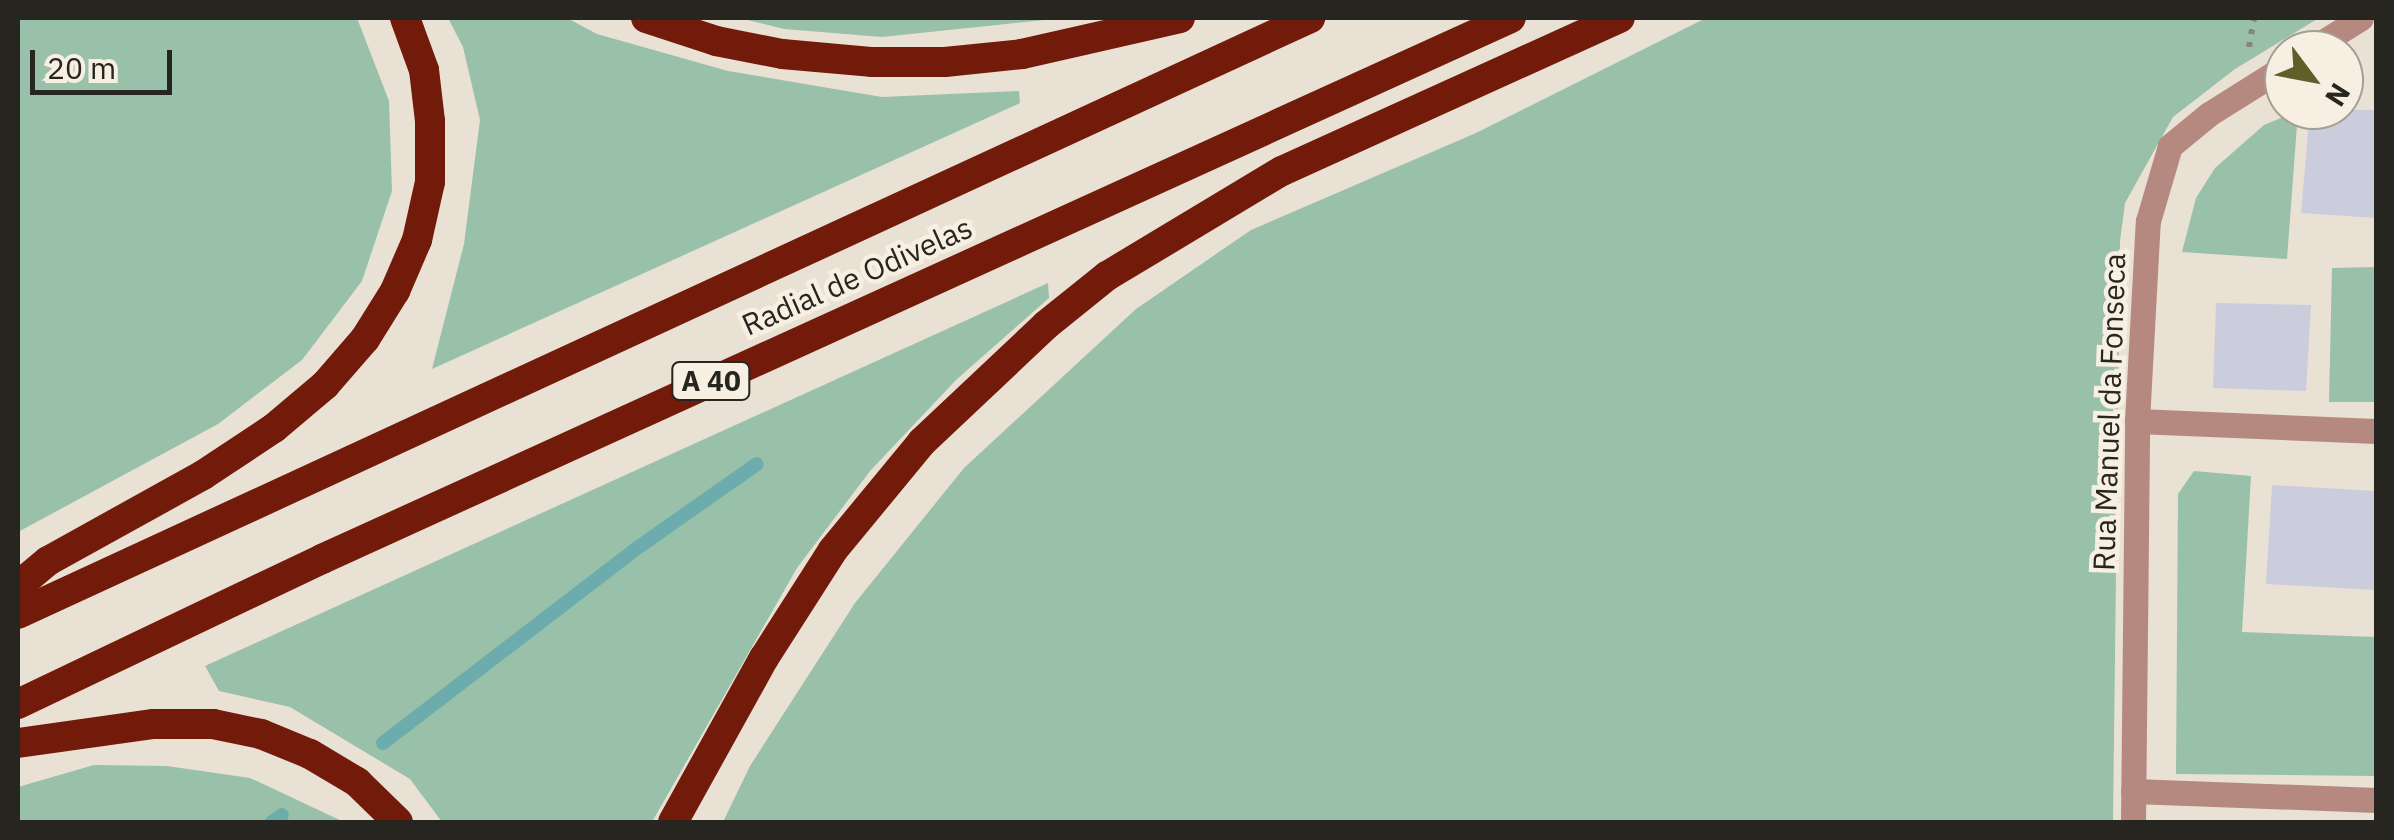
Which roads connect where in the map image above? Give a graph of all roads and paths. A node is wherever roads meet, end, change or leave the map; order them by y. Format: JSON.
{"nodes":[{"id":1,"x":405,"y":18,"type":"edge"},
{"id":2,"x":646,"y":18,"type":"edge"},
{"id":3,"x":1180,"y":18,"type":"edge"},
{"id":4,"x":1310,"y":18,"type":"edge"},
{"id":5,"x":1510,"y":18,"type":"edge"},
{"id":6,"x":1620,"y":18,"type":"edge"},
{"id":7,"x":2264,"y":79,"type":"edge"},
{"id":8,"x":2136,"y":421,"type":"junction"},
{"id":9,"x":2376,"y":430,"type":"edge"},
{"id":10,"x":18,"y":586,"type":"edge"},
{"id":11,"x":18,"y":614,"type":"edge"},
{"id":12,"x":18,"y":704,"type":"edge"},
{"id":13,"x":18,"y":743,"type":"edge"},
{"id":14,"x":2133,"y":791,"type":"junction"},
{"id":15,"x":2376,"y":800,"type":"edge"},
{"id":16,"x":398,"y":822,"type":"edge"},
{"id":17,"x":673,"y":822,"type":"edge"},
{"id":18,"x":2133,"y":822,"type":"edge"}],
"edges":[{"from":1,"to":10,"type":"highway"},
{"from":2,"to":3,"type":"highway"},
{"from":4,"to":11,"type":"highway","name":"Radial de Odivelas","number":"A 40"},
{"from":5,"to":12,"type":"highway","name":"Radial de Odivelas","number":"A 40"},
{"from":6,"to":17,"type":"highway"},
{"from":7,"to":8,"type":"street","name":"Rua Manuel da Fonseca"},
{"from":8,"to":9,"type":"street"},
{"from":8,"to":14,"type":"street","name":"Rua Manuel da Fonseca"},
{"from":13,"to":16,"type":"highway"},
{"from":14,"to":15,"type":"street"},
{"from":14,"to":18,"type":"street","name":"Rua Manuel da Fonseca"}]}
